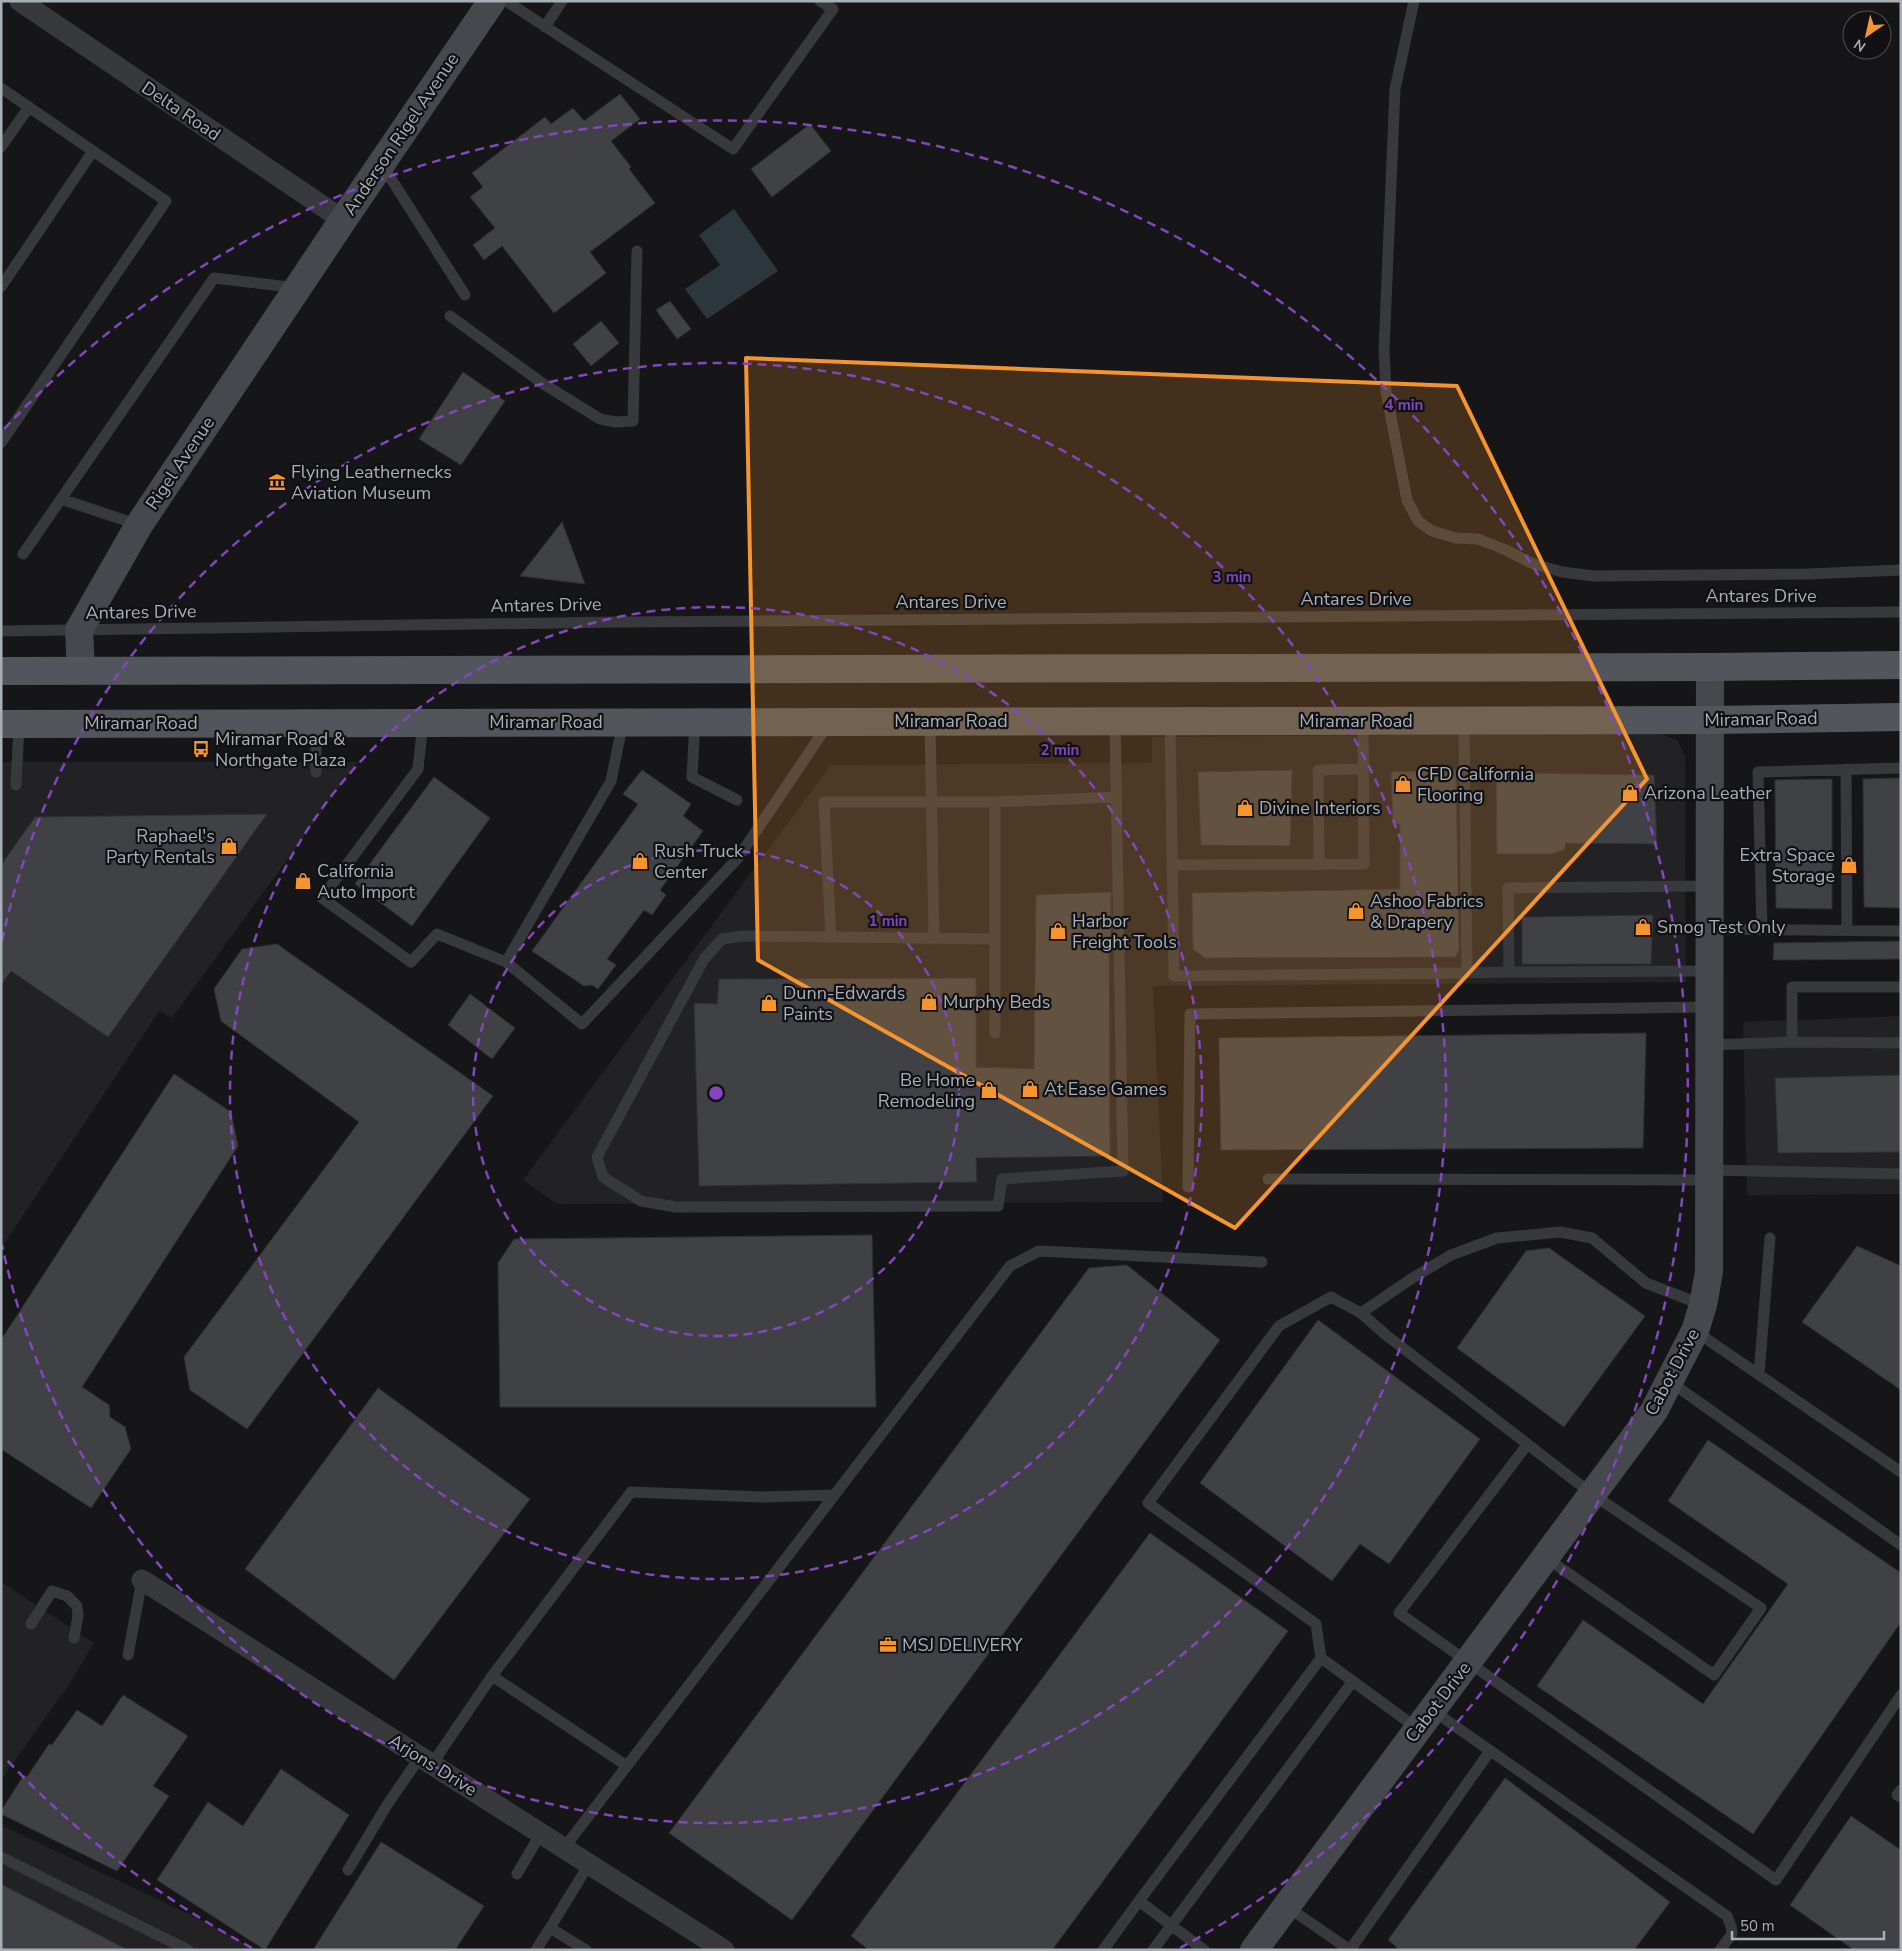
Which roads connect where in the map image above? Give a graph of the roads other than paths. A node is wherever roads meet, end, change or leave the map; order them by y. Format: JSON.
{"nodes":[{"id":1,"x":20,"y":1,"type":"edge"},
{"id":2,"x":492,"y":1,"type":"edge"},
{"id":3,"x":506,"y":1,"type":"edge"},
{"id":4,"x":562,"y":1,"type":"edge"},
{"id":5,"x":820,"y":1,"type":"edge"},
{"id":6,"x":1414,"y":1,"type":"edge"},
{"id":7,"x":545,"y":26,"type":"junction"},
{"id":8,"x":1,"y":88,"type":"edge"},
{"id":9,"x":29,"y":107,"type":"junction"},
{"id":10,"x":1,"y":146,"type":"edge"},
{"id":11,"x":93,"y":151,"type":"junction"},
{"id":12,"x":381,"y":163,"type":"junction"},
{"id":13,"x":342,"y":220,"type":"junction"},
{"id":14,"x":637,"y":251,"type":"dead end"},
{"id":15,"x":304,"y":278,"type":"junction"},
{"id":16,"x":1,"y":287,"type":"edge"},
{"id":17,"x":465,"y":295,"type":"dead end"},
{"id":18,"x":450,"y":316,"type":"dead end"},
{"id":19,"x":1,"y":443,"type":"edge"},
{"id":20,"x":61,"y":500,"type":"junction"},
{"id":21,"x":139,"y":525,"type":"junction"},
{"id":22,"x":23,"y":554,"type":"dead end"},
{"id":23,"x":1901,"y":570,"type":"edge"},
{"id":24,"x":1901,"y":612,"type":"edge"},
{"id":25,"x":79,"y":630,"type":"junction"},
{"id":26,"x":1,"y":631,"type":"edge"},
{"id":27,"x":1901,"y":664,"type":"edge"},
{"id":28,"x":1710,"y":667,"type":"junction"},
{"id":29,"x":81,"y":670,"type":"junction"},
{"id":30,"x":1,"y":671,"type":"edge"},
{"id":31,"x":1901,"y":717,"type":"edge"},
{"id":32,"x":1710,"y":720,"type":"junction"},
{"id":33,"x":930,"y":721,"type":"junction"},
{"id":34,"x":1115,"y":721,"type":"junction"},
{"id":35,"x":1170,"y":721,"type":"junction"},
{"id":36,"x":1363,"y":721,"type":"junction"},
{"id":37,"x":1464,"y":721,"type":"junction"},
{"id":38,"x":316,"y":722,"type":"junction"},
{"id":39,"x":423,"y":722,"type":"junction"},
{"id":40,"x":622,"y":722,"type":"junction"},
{"id":41,"x":695,"y":722,"type":"junction"},
{"id":42,"x":830,"y":722,"type":"junction"},
{"id":43,"x":10,"y":724,"type":"edge"},
{"id":44,"x":1901,"y":768,"type":"edge"},
{"id":45,"x":1363,"y":769,"type":"junction"},
{"id":46,"x":1846,"y":769,"type":"junction"},
{"id":47,"x":316,"y":772,"type":"dead end"},
{"id":48,"x":16,"y":785,"type":"dead end"},
{"id":49,"x":1117,"y":797,"type":"junction"},
{"id":50,"x":737,"y":800,"type":"dead end"},
{"id":51,"x":931,"y":801,"type":"junction"},
{"id":52,"x":996,"y":802,"type":"junction"},
{"id":53,"x":1320,"y":864,"type":"junction"},
{"id":54,"x":1172,"y":865,"type":"junction"},
{"id":55,"x":1710,"y":886,"type":"junction"},
{"id":56,"x":1709,"y":930,"type":"junction"},
{"id":57,"x":1762,"y":930,"type":"junction"},
{"id":58,"x":1847,"y":930,"type":"junction"},
{"id":59,"x":1901,"y":931,"type":"edge"},
{"id":60,"x":831,"y":938,"type":"junction"},
{"id":61,"x":934,"y":939,"type":"junction"},
{"id":62,"x":995,"y":939,"type":"junction"},
{"id":63,"x":506,"y":962,"type":"junction"},
{"id":64,"x":1709,"y":970,"type":"junction"},
{"id":65,"x":1509,"y":972,"type":"junction"},
{"id":66,"x":1467,"y":973,"type":"junction"},
{"id":67,"x":1901,"y":987,"type":"edge"},
{"id":68,"x":1709,"y":1007,"type":"junction"},
{"id":69,"x":995,"y":1033,"type":"dead end"},
{"id":70,"x":1792,"y":1042,"type":"junction"},
{"id":71,"x":1901,"y":1043,"type":"edge"},
{"id":72,"x":1709,"y":1045,"type":"junction"},
{"id":73,"x":1901,"y":1174,"type":"edge"},
{"id":74,"x":1709,"y":1175,"type":"junction"},
{"id":75,"x":1268,"y":1179,"type":"dead end"},
{"id":76,"x":1188,"y":1187,"type":"dead end"},
{"id":77,"x":1770,"y":1238,"type":"dead end"},
{"id":78,"x":1262,"y":1262,"type":"dead end"},
{"id":79,"x":1703,"y":1305,"type":"junction"},
{"id":80,"x":1361,"y":1313,"type":"junction"},
{"id":81,"x":1695,"y":1330,"type":"junction"},
{"id":82,"x":1759,"y":1374,"type":"junction"},
{"id":83,"x":1669,"y":1381,"type":"junction"},
{"id":84,"x":1527,"y":1445,"type":"junction"},
{"id":85,"x":1901,"y":1472,"type":"edge"},
{"id":86,"x":1592,"y":1494,"type":"junction"},
{"id":87,"x":834,"y":1495,"type":"junction"},
{"id":88,"x":1901,"y":1545,"type":"edge"},
{"id":89,"x":1545,"y":1557,"type":"junction"},
{"id":90,"x":142,"y":1580,"type":"joint"},
{"id":91,"x":32,"y":1624,"type":"dead end"},
{"id":92,"x":74,"y":1638,"type":"dead end"},
{"id":93,"x":128,"y":1656,"type":"dead end"},
{"id":94,"x":1321,"y":1658,"type":"junction"},
{"id":95,"x":1467,"y":1663,"type":"junction"},
{"id":96,"x":492,"y":1676,"type":"junction"},
{"id":97,"x":1353,"y":1681,"type":"junction"},
{"id":98,"x":1901,"y":1695,"type":"edge"},
{"id":99,"x":1425,"y":1720,"type":"junction"},
{"id":100,"x":1490,"y":1751,"type":"junction"},
{"id":101,"x":426,"y":1760,"type":"junction"},
{"id":102,"x":627,"y":1766,"type":"junction"},
{"id":103,"x":1901,"y":1790,"type":"edge"},
{"id":104,"x":1901,"y":1797,"type":"edge"},
{"id":105,"x":541,"y":1834,"type":"junction"},
{"id":106,"x":564,"y":1848,"type":"junction"},
{"id":107,"x":1,"y":1857,"type":"edge"},
{"id":108,"x":589,"y":1864,"type":"junction"},
{"id":109,"x":348,"y":1870,"type":"dead end"},
{"id":110,"x":517,"y":1874,"type":"dead end"},
{"id":111,"x":1139,"y":1901,"type":"junction"},
{"id":112,"x":1286,"y":1906,"type":"junction"},
{"id":113,"x":1171,"y":1925,"type":"junction"},
{"id":114,"x":550,"y":1928,"type":"junction"},
{"id":115,"x":188,"y":1950,"type":"edge"},
{"id":116,"x":536,"y":1950,"type":"edge"},
{"id":117,"x":586,"y":1950,"type":"edge"},
{"id":118,"x":724,"y":1950,"type":"edge"},
{"id":119,"x":1103,"y":1950,"type":"edge"},
{"id":120,"x":1153,"y":1950,"type":"edge"},
{"id":121,"x":1204,"y":1950,"type":"edge"},
{"id":122,"x":1254,"y":1950,"type":"edge"},
{"id":123,"x":1350,"y":1950,"type":"edge"},
{"id":124,"x":1720,"y":1950,"type":"edge"}],
"edges":[{"from":1,"to":13,"type":"street","name":"Delta Road"},
{"from":2,"to":12,"type":"street","name":"Anderson Rigel Avenue"},
{"from":3,"to":7,"type":"lane"},
{"from":4,"to":7,"type":"lane"},
{"from":5,"to":7,"type":"lane"},
{"from":6,"to":23,"type":"lane"},
{"from":8,"to":9,"type":"lane"},
{"from":9,"to":10,"type":"lane"},
{"from":9,"to":11,"type":"lane"},
{"from":11,"to":16,"type":"lane"},
{"from":11,"to":19,"type":"lane"},
{"from":12,"to":13,"type":"street","name":"Anderson Rigel Avenue"},
{"from":12,"to":17,"type":"lane"},
{"from":13,"to":15,"type":"street","name":"Anderson Rigel Avenue"},
{"from":14,"to":18,"type":"lane"},
{"from":15,"to":20,"type":"lane"},
{"from":15,"to":21,"type":"street","name":"Rigel Avenue"},
{"from":20,"to":21,"type":"lane"},
{"from":20,"to":22,"type":"lane"},
{"from":21,"to":25,"type":"street","name":"Rigel Avenue"},
{"from":24,"to":25,"type":"lane","name":"Antares Drive"},
{"from":25,"to":26,"type":"lane","name":"Antares Drive"},
{"from":25,"to":29,"type":"street"},
{"from":27,"to":28,"type":"main road"},
{"from":28,"to":29,"type":"main road"},
{"from":28,"to":32,"type":"street","name":"Cabot Drive"},
{"from":29,"to":30,"type":"main road"},
{"from":31,"to":32,"type":"main road","name":"Miramar Road"},
{"from":32,"to":37,"type":"main road","name":"Miramar Road"},
{"from":32,"to":55,"type":"street","name":"Cabot Drive"},
{"from":33,"to":34,"type":"main road","name":"Miramar Road"},
{"from":33,"to":42,"type":"main road","name":"Miramar Road"},
{"from":33,"to":51,"type":"lane"},
{"from":34,"to":35,"type":"main road","name":"Miramar Road"},
{"from":34,"to":49,"type":"lane"},
{"from":35,"to":36,"type":"main road","name":"Miramar Road"},
{"from":35,"to":54,"type":"lane"},
{"from":36,"to":37,"type":"main road","name":"Miramar Road"},
{"from":36,"to":45,"type":"lane"},
{"from":37,"to":66,"type":"lane"},
{"from":38,"to":39,"type":"main road","name":"Miramar Road"},
{"from":38,"to":43,"type":"main road","name":"Miramar Road"},
{"from":38,"to":47,"type":"lane"},
{"from":39,"to":40,"type":"main road","name":"Miramar Road"},
{"from":39,"to":63,"type":"lane"},
{"from":40,"to":41,"type":"main road","name":"Miramar Road"},
{"from":40,"to":63,"type":"lane"},
{"from":41,"to":42,"type":"main road","name":"Miramar Road"},
{"from":41,"to":50,"type":"lane"},
{"from":42,"to":63,"type":"lane"},
{"from":43,"to":48,"type":"lane"},
{"from":44,"to":46,"type":"lane"},
{"from":45,"to":53,"type":"lane"},
{"from":45,"to":53,"type":"lane"},
{"from":46,"to":57,"type":"lane"},
{"from":46,"to":58,"type":"lane"},
{"from":49,"to":52,"type":"lane"},
{"from":49,"to":60,"type":"lane"},
{"from":51,"to":52,"type":"lane"},
{"from":51,"to":60,"type":"lane"},
{"from":51,"to":61,"type":"lane"},
{"from":52,"to":62,"type":"lane"},
{"from":53,"to":54,"type":"lane"},
{"from":54,"to":66,"type":"lane"},
{"from":55,"to":56,"type":"street","name":"Cabot Drive"},
{"from":55,"to":65,"type":"lane"},
{"from":56,"to":57,"type":"lane"},
{"from":56,"to":64,"type":"street","name":"Cabot Drive"},
{"from":57,"to":58,"type":"lane"},
{"from":58,"to":59,"type":"lane"},
{"from":60,"to":61,"type":"lane"},
{"from":61,"to":62,"type":"lane"},
{"from":62,"to":69,"type":"lane"},
{"from":64,"to":65,"type":"lane"},
{"from":64,"to":68,"type":"street","name":"Cabot Drive"},
{"from":65,"to":66,"type":"lane"},
{"from":67,"to":70,"type":"lane"},
{"from":68,"to":72,"type":"street","name":"Cabot Drive"},
{"from":68,"to":76,"type":"lane"},
{"from":70,"to":71,"type":"lane"},
{"from":70,"to":72,"type":"lane"},
{"from":72,"to":74,"type":"street","name":"Cabot Drive"},
{"from":73,"to":74,"type":"lane"},
{"from":74,"to":75,"type":"lane"},
{"from":74,"to":79,"type":"street","name":"Cabot Drive"},
{"from":77,"to":82,"type":"lane"},
{"from":78,"to":87,"type":"lane"},
{"from":79,"to":80,"type":"lane"},
{"from":79,"to":81,"type":"street","name":"Cabot Drive"},
{"from":80,"to":84,"type":"lane"},
{"from":80,"to":94,"type":"lane"},
{"from":81,"to":82,"type":"lane"},
{"from":81,"to":83,"type":"street","name":"Cabot Drive"},
{"from":82,"to":85,"type":"lane"},
{"from":83,"to":86,"type":"street","name":"Cabot Drive"},
{"from":83,"to":88,"type":"lane"},
{"from":84,"to":86,"type":"lane"},
{"from":84,"to":95,"type":"lane"},
{"from":86,"to":89,"type":"street","name":"Cabot Drive"},
{"from":86,"to":89,"type":"lane"},
{"from":87,"to":96,"type":"lane"},
{"from":87,"to":102,"type":"lane"},
{"from":89,"to":95,"type":"street","name":"Cabot Drive"},
{"from":90,"to":93,"type":"lane"},
{"from":90,"to":101,"type":"street","name":"Arjons Drive"},
{"from":91,"to":92,"type":"lane"},
{"from":94,"to":97,"type":"lane"},
{"from":94,"to":111,"type":"lane"},
{"from":95,"to":98,"type":"lane"},
{"from":95,"to":99,"type":"street","name":"Cabot Drive"},
{"from":96,"to":101,"type":"lane"},
{"from":96,"to":102,"type":"lane"},
{"from":97,"to":99,"type":"lane"},
{"from":97,"to":113,"type":"lane"},
{"from":99,"to":100,"type":"lane"},
{"from":99,"to":112,"type":"street","name":"Cabot Drive"},
{"from":100,"to":123,"type":"lane"},
{"from":100,"to":124,"type":"lane"},
{"from":101,"to":105,"type":"street","name":"Arjons Drive"},
{"from":101,"to":109,"type":"lane"},
{"from":102,"to":106,"type":"lane"},
{"from":103,"to":104,"type":"lane"},
{"from":105,"to":106,"type":"street","name":"Arjons Drive"},
{"from":105,"to":110,"type":"lane"},
{"from":106,"to":108,"type":"street","name":"Arjons Drive"},
{"from":107,"to":115,"type":"lane"},
{"from":108,"to":114,"type":"lane"},
{"from":108,"to":118,"type":"street","name":"Arjons Drive"},
{"from":111,"to":113,"type":"lane"},
{"from":111,"to":119,"type":"lane"},
{"from":112,"to":122,"type":"street","name":"Cabot Drive"},
{"from":112,"to":123,"type":"lane"},
{"from":113,"to":120,"type":"lane"},
{"from":113,"to":121,"type":"lane"},
{"from":114,"to":116,"type":"lane"},
{"from":114,"to":117,"type":"lane"}]}
